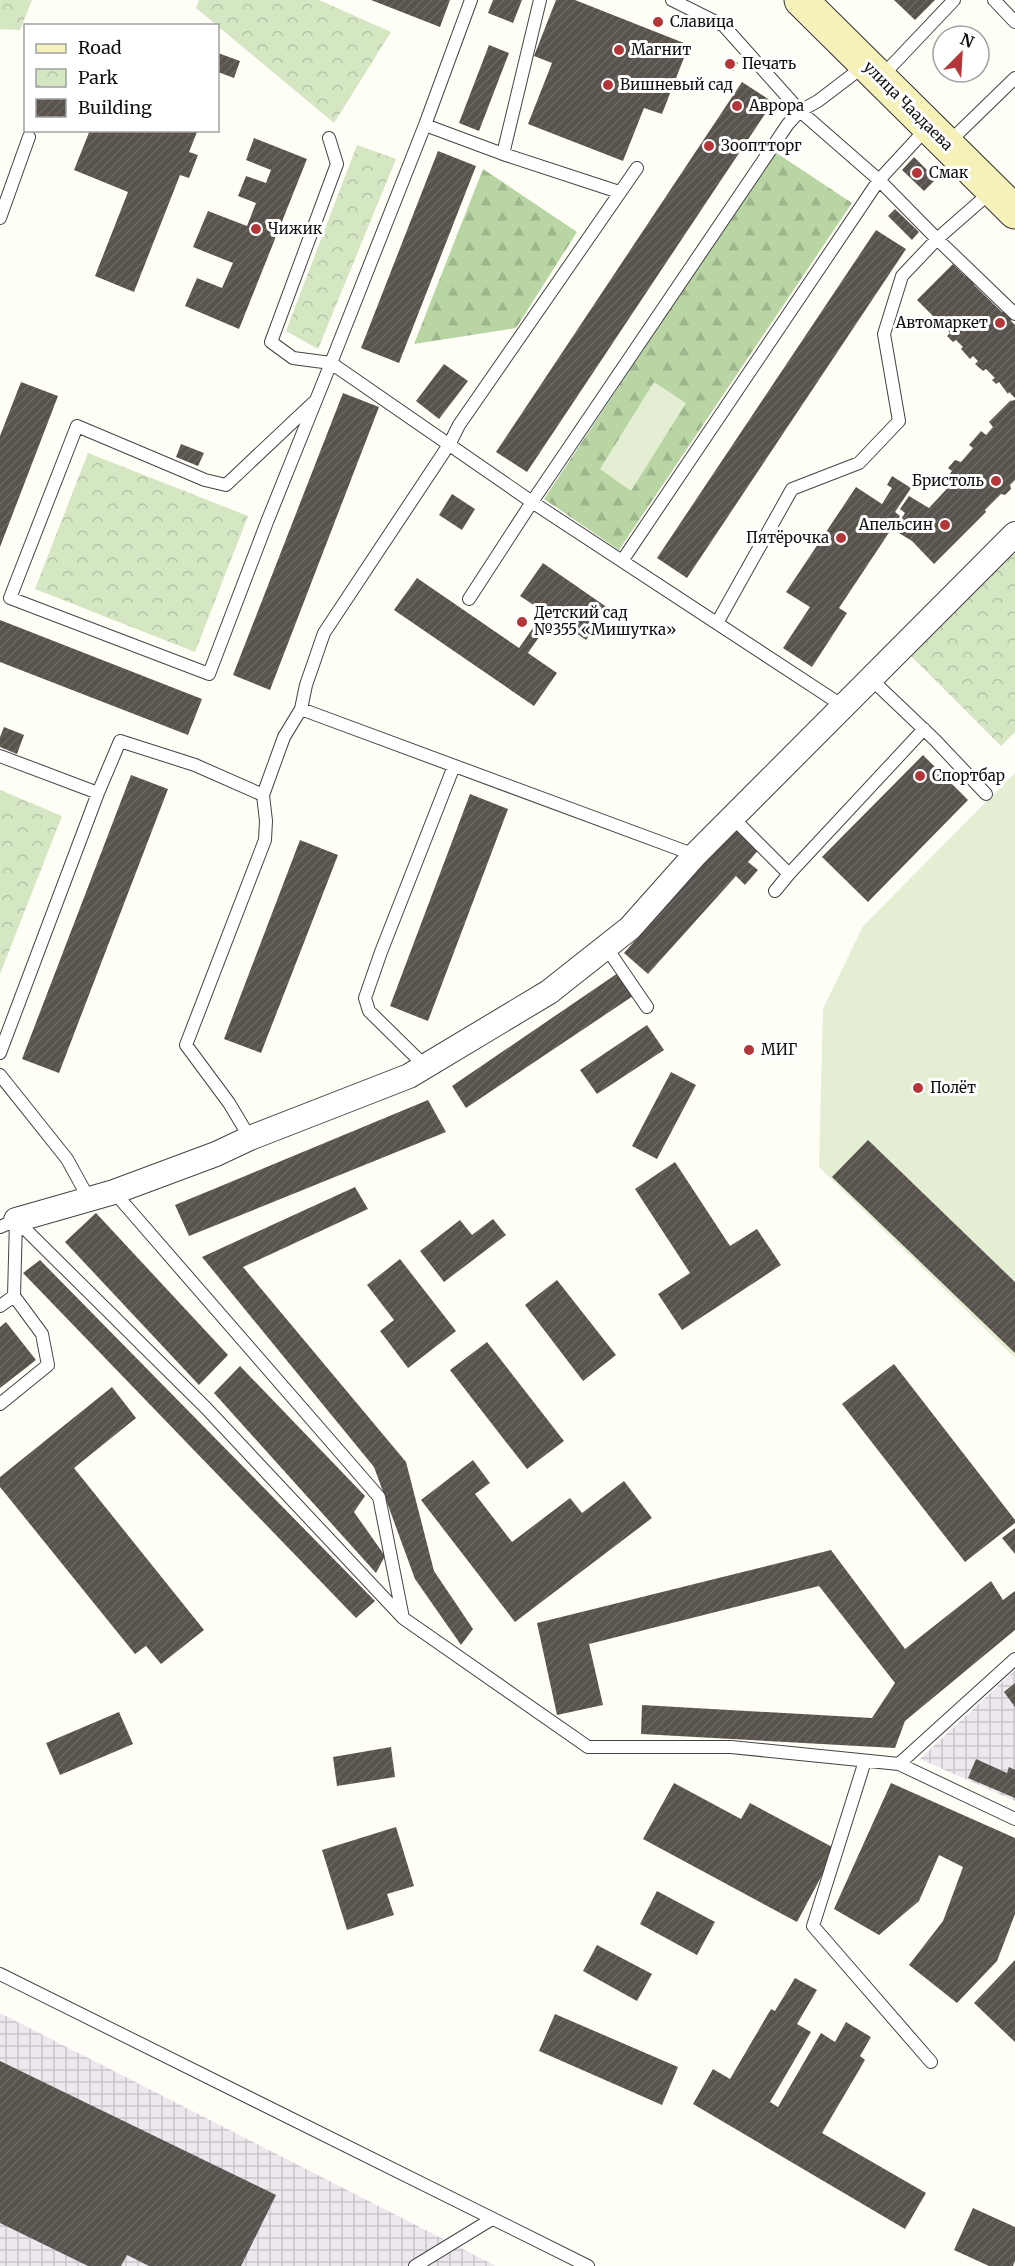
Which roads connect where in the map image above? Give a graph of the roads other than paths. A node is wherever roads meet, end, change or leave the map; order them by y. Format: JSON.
{"nodes":[{"id":1,"x":471,"y":0,"type":"edge"},
{"id":2,"x":540,"y":0,"type":"edge"},
{"id":3,"x":672,"y":0,"type":"edge"},
{"id":4,"x":801,"y":0,"type":"edge"},
{"id":5,"x":954,"y":0,"type":"edge"},
{"id":6,"x":994,"y":0,"type":"edge"},
{"id":7,"x":1015,"y":22,"type":"edge"},
{"id":8,"x":873,"y":71,"type":"junction"},
{"id":9,"x":1015,"y":78,"type":"edge"},
{"id":10,"x":800,"y":111,"type":"junction"},
{"id":11,"x":425,"y":125,"type":"junction"},
{"id":12,"x":938,"y":135,"type":"junction"},
{"id":13,"x":29,"y":137,"type":"dead end"},
{"id":14,"x":329,"y":138,"type":"dead end"},
{"id":15,"x":502,"y":154,"type":"junction"},
{"id":16,"x":637,"y":168,"type":"dead end"},
{"id":17,"x":879,"y":180,"type":"junction"},
{"id":18,"x":619,"y":192,"type":"junction"},
{"id":19,"x":1004,"y":201,"type":"edge"},
{"id":20,"x":0,"y":218,"type":"edge"},
{"id":21,"x":938,"y":239,"type":"junction"},
{"id":22,"x":1015,"y":314,"type":"edge"},
{"id":23,"x":331,"y":363,"type":"junction"},
{"id":24,"x":314,"y":402,"type":"junction"},
{"id":25,"x":450,"y":443,"type":"junction"},
{"id":26,"x":532,"y":502,"type":"junction"},
{"id":27,"x":1015,"y":534,"type":"edge"},
{"id":28,"x":622,"y":561,"type":"junction"},
{"id":29,"x":5,"y":599,"type":"edge"},
{"id":30,"x":469,"y":599,"type":"dead end"},
{"id":31,"x":717,"y":623,"type":"junction"},
{"id":32,"x":871,"y":679,"type":"junction"},
{"id":33,"x":843,"y":706,"type":"junction"},
{"id":34,"x":301,"y":709,"type":"junction"},
{"id":35,"x":924,"y":729,"type":"junction"},
{"id":36,"x":0,"y":756,"type":"edge"},
{"id":37,"x":454,"y":766,"type":"junction"},
{"id":38,"x":98,"y":793,"type":"junction"},
{"id":39,"x":986,"y":794,"type":"dead end"},
{"id":40,"x":263,"y":795,"type":"junction"},
{"id":41,"x":732,"y":817,"type":"junction"},
{"id":42,"x":695,"y":855,"type":"junction"},
{"id":43,"x":789,"y":874,"type":"junction"},
{"id":44,"x":775,"y":891,"type":"dead end"},
{"id":45,"x":606,"y":947,"type":"junction"},
{"id":46,"x":647,"y":1007,"type":"dead end"},
{"id":47,"x":0,"y":1053,"type":"edge"},
{"id":48,"x":425,"y":1066,"type":"junction"},
{"id":49,"x":0,"y":1075,"type":"edge"},
{"id":50,"x":250,"y":1138,"type":"junction"},
{"id":51,"x":114,"y":1192,"type":"junction"},
{"id":52,"x":89,"y":1199,"type":"junction"},
{"id":53,"x":8,"y":1223,"type":"edge"},
{"id":54,"x":14,"y":1296,"type":"junction"},
{"id":55,"x":0,"y":1306,"type":"edge"},
{"id":56,"x":0,"y":1404,"type":"edge"},
{"id":57,"x":403,"y":1618,"type":"junction"},
{"id":58,"x":1015,"y":1659,"type":"edge"},
{"id":59,"x":865,"y":1761,"type":"junction"},
{"id":60,"x":899,"y":1764,"type":"junction"},
{"id":61,"x":1015,"y":1819,"type":"edge"},
{"id":62,"x":0,"y":1974,"type":"edge"},
{"id":63,"x":931,"y":2062,"type":"dead end"},
{"id":64,"x":492,"y":2219,"type":"junction"},
{"id":65,"x":415,"y":2266,"type":"edge"},
{"id":66,"x":588,"y":2266,"type":"edge"}],
"edges":[{"from":1,"to":11,"type":"lane"},
{"from":2,"to":15,"type":"lane"},
{"from":3,"to":10,"type":"lane"},
{"from":4,"to":8,"type":"street","name":"улица Чаадаева"},
{"from":5,"to":8,"type":"lane"},
{"from":6,"to":7,"type":"lane"},
{"from":8,"to":10,"type":"lane"},
{"from":8,"to":12,"type":"street","name":"улица Чаадаева"},
{"from":9,"to":12,"type":"lane"},
{"from":10,"to":17,"type":"lane"},
{"from":10,"to":26,"type":"lane"},
{"from":11,"to":15,"type":"lane"},
{"from":11,"to":23,"type":"lane"},
{"from":12,"to":17,"type":"lane"},
{"from":12,"to":19,"type":"street","name":"улица Чаадаева"},
{"from":13,"to":20,"type":"lane"},
{"from":14,"to":23,"type":"lane"},
{"from":15,"to":18,"type":"lane"},
{"from":16,"to":18,"type":"lane"},
{"from":17,"to":21,"type":"lane"},
{"from":17,"to":28,"type":"lane"},
{"from":18,"to":25,"type":"lane"},
{"from":19,"to":21,"type":"lane"},
{"from":21,"to":22,"type":"lane"},
{"from":21,"to":31,"type":"lane"},
{"from":23,"to":24,"type":"lane"},
{"from":23,"to":25,"type":"lane"},
{"from":24,"to":29,"type":"lane"},
{"from":24,"to":29,"type":"lane"},
{"from":25,"to":26,"type":"lane"},
{"from":25,"to":34,"type":"lane"},
{"from":26,"to":28,"type":"lane"},
{"from":26,"to":30,"type":"lane"},
{"from":27,"to":32,"type":"street"},
{"from":28,"to":31,"type":"lane"},
{"from":31,"to":33,"type":"lane"},
{"from":32,"to":33,"type":"street"},
{"from":32,"to":35,"type":"lane"},
{"from":33,"to":41,"type":"street"},
{"from":34,"to":37,"type":"lane"},
{"from":34,"to":40,"type":"lane"},
{"from":35,"to":39,"type":"lane"},
{"from":35,"to":43,"type":"lane"},
{"from":36,"to":38,"type":"lane"},
{"from":37,"to":42,"type":"lane"},
{"from":37,"to":48,"type":"lane"},
{"from":38,"to":40,"type":"lane"},
{"from":38,"to":47,"type":"lane"},
{"from":40,"to":50,"type":"lane"},
{"from":41,"to":42,"type":"street"},
{"from":41,"to":43,"type":"lane"},
{"from":42,"to":45,"type":"street"},
{"from":43,"to":44,"type":"lane"},
{"from":45,"to":46,"type":"lane"},
{"from":45,"to":48,"type":"street"},
{"from":48,"to":50,"type":"street"},
{"from":49,"to":52,"type":"lane"},
{"from":50,"to":51,"type":"street"},
{"from":51,"to":52,"type":"street"},
{"from":51,"to":57,"type":"lane"},
{"from":52,"to":53,"type":"street"},
{"from":53,"to":54,"type":"lane"},
{"from":53,"to":57,"type":"lane"},
{"from":54,"to":55,"type":"lane"},
{"from":54,"to":56,"type":"lane"},
{"from":57,"to":59,"type":"lane"},
{"from":58,"to":60,"type":"lane"},
{"from":59,"to":60,"type":"lane"},
{"from":59,"to":63,"type":"lane"},
{"from":60,"to":61,"type":"lane"},
{"from":62,"to":64,"type":"lane"},
{"from":64,"to":65,"type":"lane"},
{"from":64,"to":66,"type":"lane"}]}
